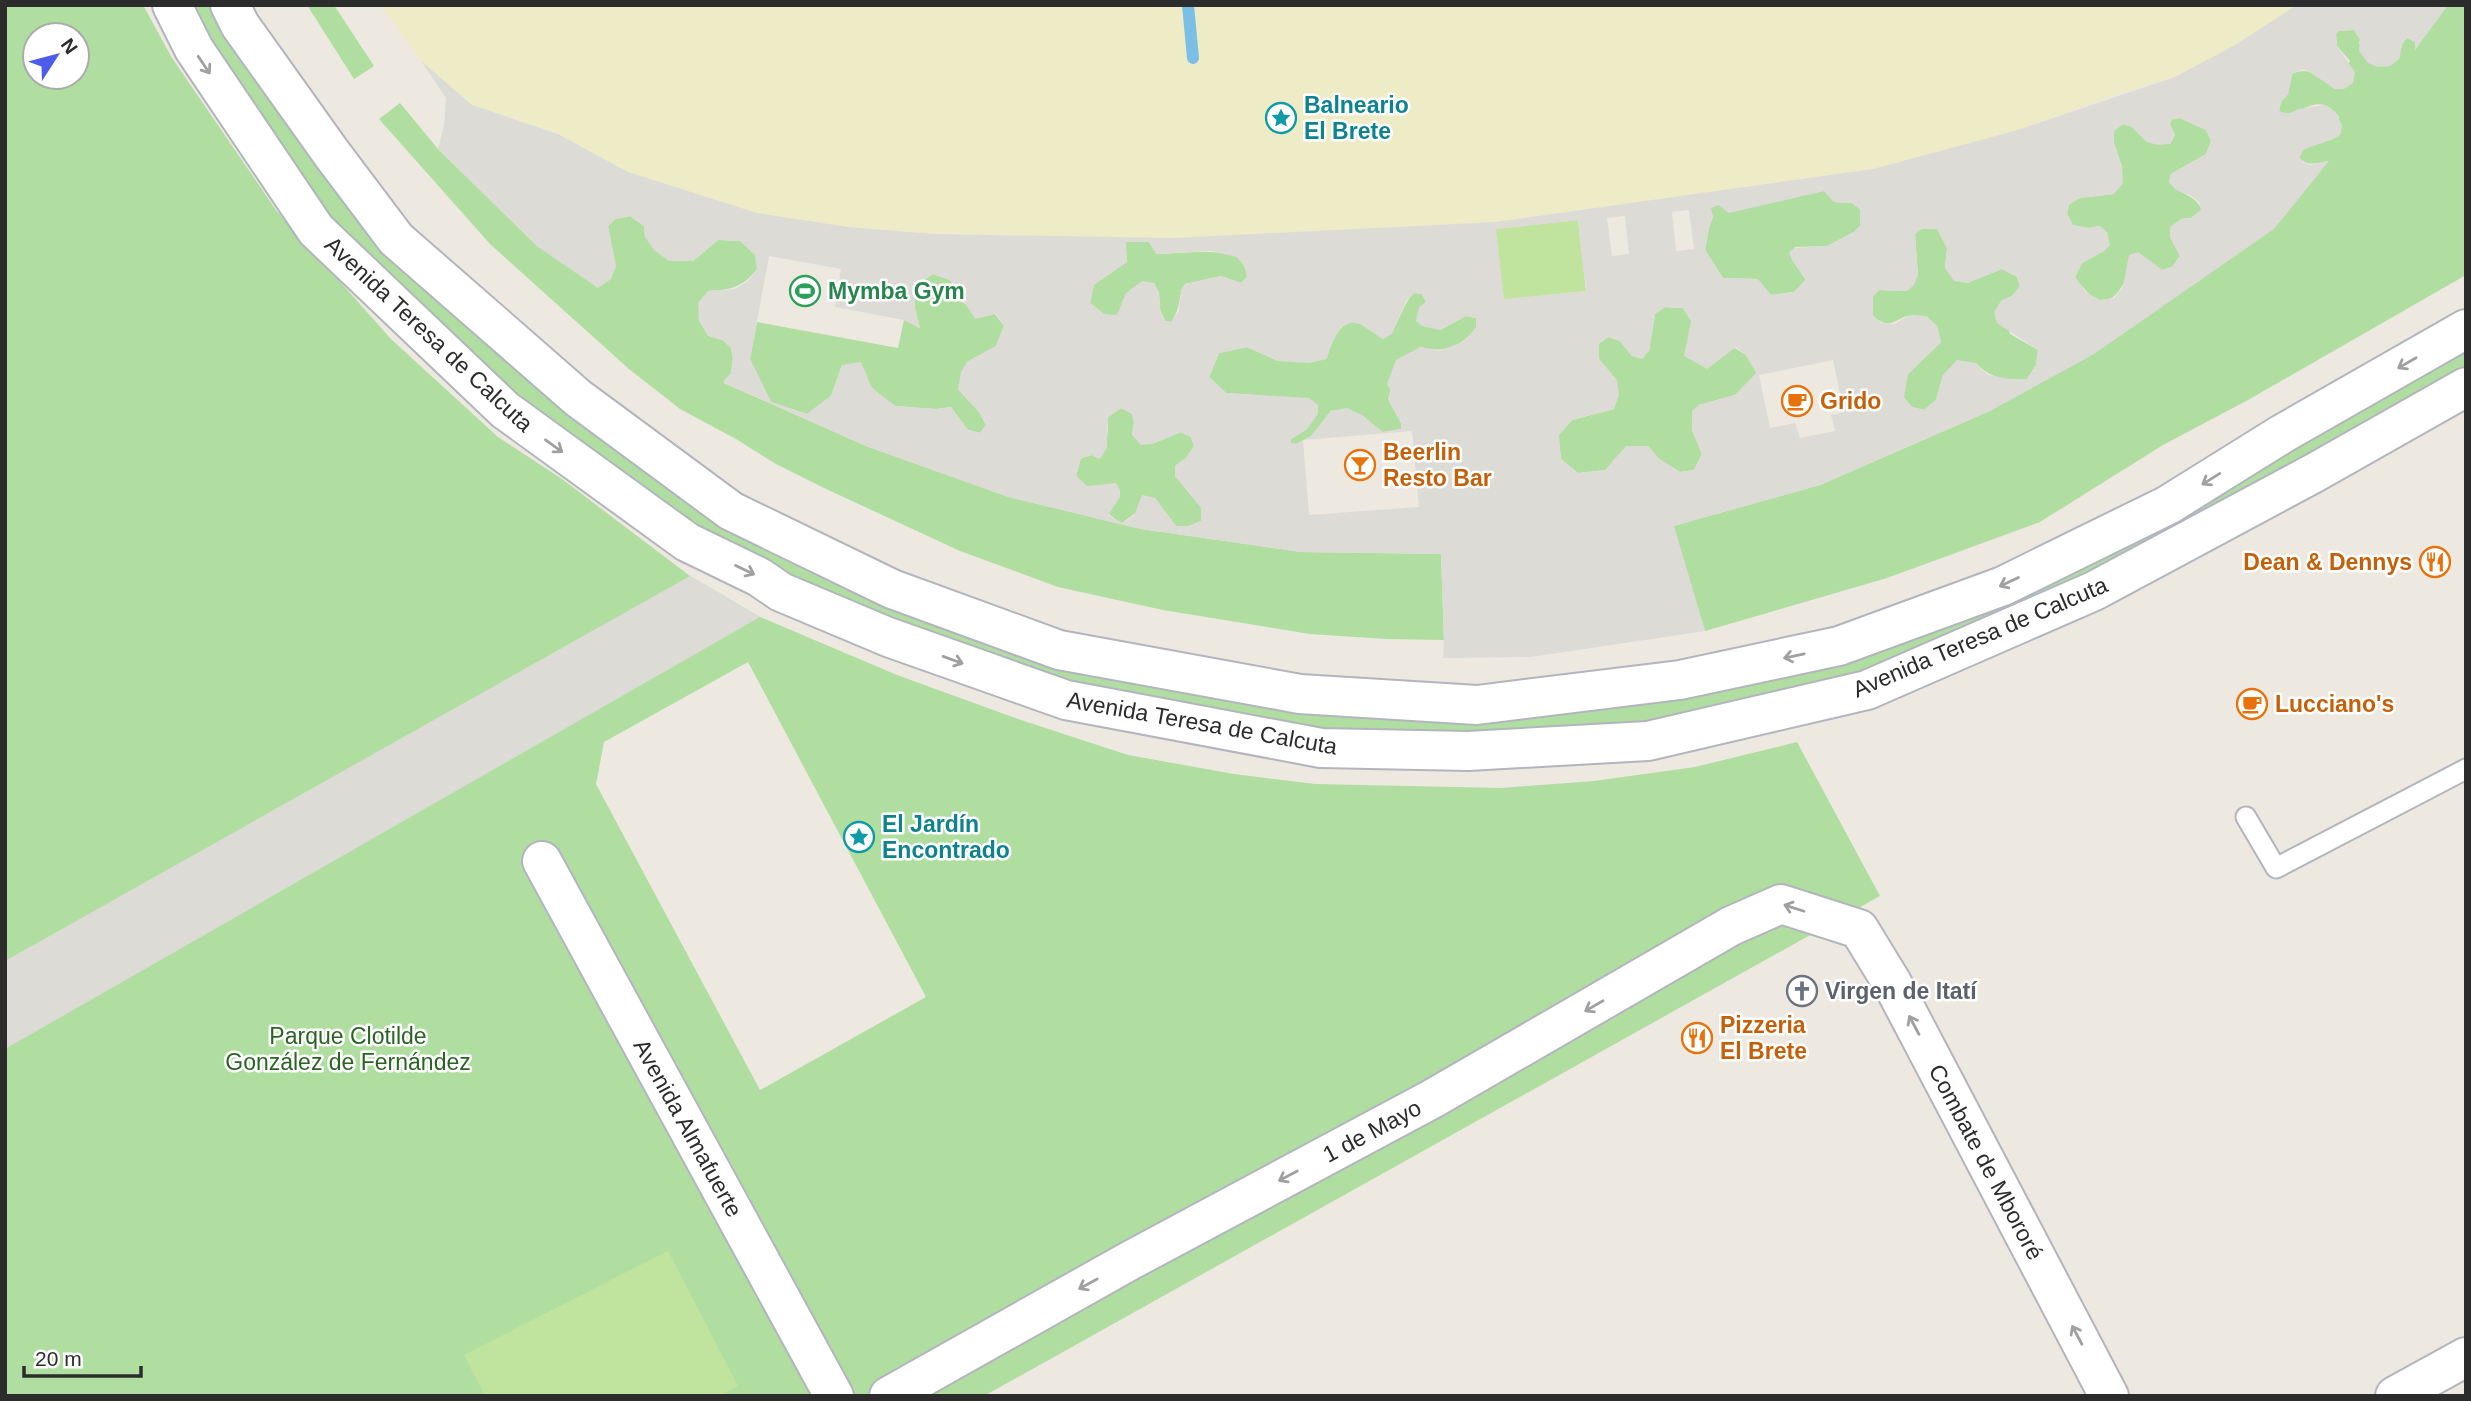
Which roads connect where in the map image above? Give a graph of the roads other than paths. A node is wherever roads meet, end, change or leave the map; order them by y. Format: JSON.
{"nodes":[{"id":1,"x":172,"y":5,"type":"edge"},
{"id":2,"x":230,"y":5,"type":"edge"},
{"id":3,"x":2466,"y":329,"type":"edge"},
{"id":4,"x":2466,"y":387,"type":"edge"},
{"id":5,"x":2466,"y":769,"type":"edge"},
{"id":6,"x":2246,"y":817,"type":"dead end"},
{"id":7,"x":542,"y":861,"type":"dead end"},
{"id":8,"x":1859,"y":929,"type":"joint"},
{"id":9,"x":2466,"y":1357,"type":"edge"},
{"id":10,"x":834,"y":1396,"type":"edge"},
{"id":11,"x":889,"y":1396,"type":"edge"},
{"id":12,"x":2109,"y":1396,"type":"edge"},
{"id":13,"x":2395,"y":1396,"type":"edge"}],
"edges":[{"from":1,"to":4,"type":"main road","name":"Avenida Teresa de Calcuta","one_way":true},
{"from":3,"to":2,"type":"main road","name":"Avenida Teresa de Calcuta","one_way":true},
{"from":5,"to":6,"type":"lane"},
{"from":7,"to":10,"type":"main road","name":"Avenida Almafuerte"},
{"from":8,"to":11,"type":"main road","name":"1 de Mayo","one_way":true},
{"from":12,"to":8,"type":"main road","name":"Combate de Mbororé","one_way":true},
{"from":9,"to":13,"type":"main road"}]}
